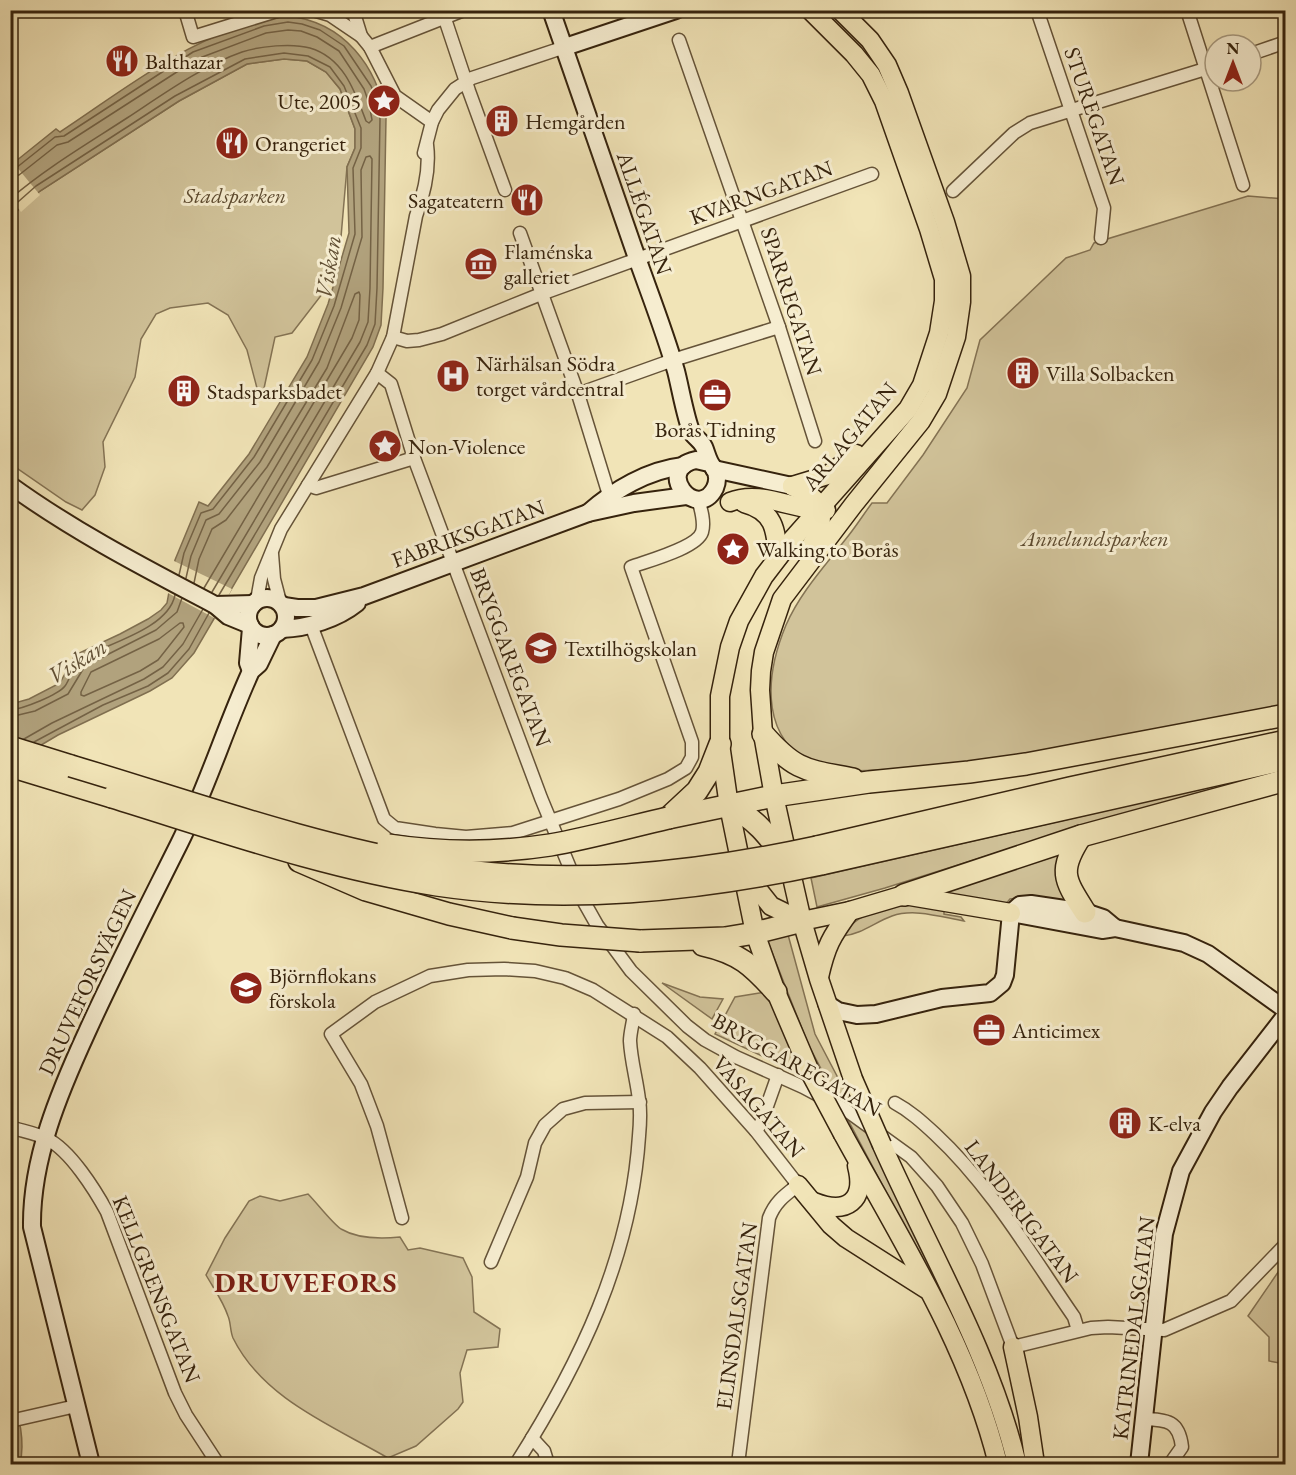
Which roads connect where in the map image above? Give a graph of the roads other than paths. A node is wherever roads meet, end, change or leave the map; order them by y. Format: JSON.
{"nodes":[{"id":1,"x":185,"y":10,"type":"edge"},
{"id":2,"x":314,"y":10,"type":"edge"},
{"id":3,"x":352,"y":10,"type":"edge"},
{"id":4,"x":464,"y":10,"type":"edge"},
{"id":5,"x":551,"y":10,"type":"edge"},
{"id":6,"x":676,"y":10,"type":"edge"},
{"id":7,"x":810,"y":10,"type":"edge"},
{"id":8,"x":840,"y":10,"type":"edge"},
{"id":9,"x":852,"y":10,"type":"edge"},
{"id":10,"x":1037,"y":10,"type":"edge"},
{"id":11,"x":1187,"y":10,"type":"edge"},
{"id":12,"x":275,"y":11,"type":"edge"},
{"id":13,"x":443,"y":14,"type":"edge"},
{"id":14,"x":865,"y":34,"type":"junction"},
{"id":15,"x":361,"y":36,"type":"junction"},
{"id":16,"x":680,"y":40,"type":"dead end"},
{"id":17,"x":1286,"y":42,"type":"edge"},
{"id":18,"x":370,"y":47,"type":"junction"},
{"id":19,"x":565,"y":47,"type":"junction"},
{"id":20,"x":1203,"y":49,"type":"edge"},
{"id":21,"x":1263,"y":50,"type":"edge"},
{"id":22,"x":1203,"y":70,"type":"edge"},
{"id":23,"x":466,"y":82,"type":"junction"},
{"id":24,"x":1218,"y":93,"type":"edge"},
{"id":25,"x":1072,"y":111,"type":"junction"},
{"id":26,"x":432,"y":122,"type":"junction"},
{"id":27,"x":872,"y":174,"type":"dead end"},
{"id":28,"x":1243,"y":184,"type":"dead end"},
{"id":29,"x":505,"y":190,"type":"dead end"},
{"id":30,"x":953,"y":191,"type":"dead end"},
{"id":31,"x":743,"y":221,"type":"junction"},
{"id":32,"x":520,"y":233,"type":"dead end"},
{"id":33,"x":1101,"y":238,"type":"dead end"},
{"id":34,"x":637,"y":260,"type":"junction"},
{"id":35,"x":541,"y":294,"type":"junction"},
{"id":36,"x":779,"y":327,"type":"junction"},
{"id":37,"x":393,"y":337,"type":"junction"},
{"id":38,"x":673,"y":360,"type":"junction"},
{"id":39,"x":377,"y":373,"type":"junction"},
{"id":40,"x":578,"y":394,"type":"junction"},
{"id":41,"x":893,"y":426,"type":"junction"},
{"id":42,"x":692,"y":432,"type":"junction"},
{"id":43,"x":815,"y":441,"type":"dead end"},
{"id":44,"x":414,"y":458,"type":"junction"},
{"id":45,"x":685,"y":465,"type":"junction"},
{"id":46,"x":712,"y":466,"type":"junction"},
{"id":47,"x":10,"y":485,"type":"edge"},
{"id":48,"x":308,"y":485,"type":"junction"},
{"id":49,"x":792,"y":486,"type":"junction"},
{"id":50,"x":609,"y":495,"type":"junction"},
{"id":51,"x":696,"y":498,"type":"junction"},
{"id":52,"x":730,"y":502,"type":"junction"},
{"id":53,"x":854,"y":504,"type":"junction"},
{"id":54,"x":819,"y":510,"type":"junction"},
{"id":55,"x":588,"y":513,"type":"junction"},
{"id":56,"x":271,"y":549,"type":"junction"},
{"id":57,"x":778,"y":557,"type":"junction"},
{"id":58,"x":452,"y":563,"type":"junction"},
{"id":59,"x":364,"y":596,"type":"junction"},
{"id":60,"x":782,"y":599,"type":"junction"},
{"id":61,"x":255,"y":602,"type":"junction"},
{"id":62,"x":282,"y":604,"type":"junction"},
{"id":63,"x":215,"y":605,"type":"junction"},
{"id":64,"x":251,"y":626,"type":"junction"},
{"id":65,"x":277,"y":632,"type":"junction"},
{"id":66,"x":314,"y":632,"type":"junction"},
{"id":67,"x":251,"y":671,"type":"junction"},
{"id":68,"x":1286,"y":715,"type":"edge"},
{"id":69,"x":764,"y":734,"type":"junction"},
{"id":70,"x":1286,"y":741,"type":"edge"},
{"id":71,"x":720,"y":744,"type":"junction"},
{"id":72,"x":10,"y":747,"type":"edge"},
{"id":73,"x":1286,"y":759,"type":"edge"},
{"id":74,"x":25,"y":764,"type":"edge"},
{"id":75,"x":1286,"y":780,"type":"edge"},
{"id":76,"x":868,"y":782,"type":"junction"},
{"id":77,"x":774,"y":796,"type":"junction"},
{"id":78,"x":729,"y":806,"type":"junction"},
{"id":79,"x":668,"y":818,"type":"junction"},
{"id":80,"x":551,"y":822,"type":"junction"},
{"id":81,"x":245,"y":829,"type":"junction"},
{"id":82,"x":513,"y":833,"type":"junction"},
{"id":83,"x":1081,"y":836,"type":"junction"},
{"id":84,"x":819,"y":856,"type":"junction"},
{"id":85,"x":566,"y":859,"type":"junction"},
{"id":86,"x":789,"y":864,"type":"junction"},
{"id":87,"x":742,"y":868,"type":"junction"},
{"id":88,"x":904,"y":895,"type":"junction"},
{"id":89,"x":850,"y":911,"type":"junction"},
{"id":90,"x":1085,"y":912,"type":"junction"},
{"id":91,"x":1011,"y":913,"type":"junction"},
{"id":92,"x":802,"y":921,"type":"junction"},
{"id":93,"x":1115,"y":928,"type":"junction"},
{"id":94,"x":755,"y":933,"type":"junction"},
{"id":95,"x":682,"y":940,"type":"junction"},
{"id":96,"x":819,"y":979,"type":"junction"},
{"id":97,"x":776,"y":992,"type":"junction"},
{"id":98,"x":827,"y":1004,"type":"junction"},
{"id":99,"x":1286,"y":1010,"type":"edge"},
{"id":100,"x":634,"y":1014,"type":"junction"},
{"id":101,"x":1286,"y":1015,"type":"edge"},
{"id":102,"x":778,"y":1076,"type":"junction"},
{"id":103,"x":640,"y":1102,"type":"junction"},
{"id":104,"x":895,"y":1103,"type":"dead end"},
{"id":105,"x":10,"y":1127,"type":"edge"},
{"id":106,"x":756,"y":1131,"type":"junction"},
{"id":107,"x":47,"y":1138,"type":"junction"},
{"id":108,"x":854,"y":1154,"type":"junction"},
{"id":109,"x":798,"y":1185,"type":"junction"},
{"id":110,"x":814,"y":1202,"type":"junction"},
{"id":111,"x":402,"y":1218,"type":"dead end"},
{"id":112,"x":1286,"y":1244,"type":"edge"},
{"id":113,"x":491,"y":1262,"type":"dead end"},
{"id":114,"x":927,"y":1290,"type":"junction"},
{"id":115,"x":1152,"y":1329,"type":"junction"},
{"id":116,"x":1078,"y":1330,"type":"junction"},
{"id":117,"x":1013,"y":1347,"type":"junction"},
{"id":118,"x":76,"y":1406,"type":"junction"},
{"id":119,"x":1143,"y":1419,"type":"junction"},
{"id":120,"x":10,"y":1420,"type":"edge"},
{"id":121,"x":532,"y":1438,"type":"junction"},
{"id":122,"x":91,"y":1464,"type":"edge"},
{"id":123,"x":218,"y":1464,"type":"edge"},
{"id":124,"x":516,"y":1464,"type":"edge"},
{"id":125,"x":548,"y":1464,"type":"edge"},
{"id":126,"x":738,"y":1464,"type":"edge"},
{"id":127,"x":998,"y":1464,"type":"edge"},
{"id":128,"x":1017,"y":1464,"type":"edge"},
{"id":129,"x":1035,"y":1464,"type":"edge"},
{"id":130,"x":1138,"y":1464,"type":"edge"},
{"id":131,"x":1170,"y":1464,"type":"edge"}],
"edges":[{"from":1,"to":12,"type":"street"},
{"from":2,"to":15,"type":"street"},
{"from":3,"to":15,"type":"street"},
{"from":4,"to":13,"type":"street"},
{"from":5,"to":19,"type":"street","name":"ALLÉGATAN"},
{"from":6,"to":19,"type":"street"},
{"from":7,"to":41,"type":"main road","name":"ARLAGATAN"},
{"from":8,"to":14,"type":"main road","name":"ARLAGATAN"},
{"from":9,"to":14,"type":"main road"},
{"from":10,"to":25,"type":"street","name":"STUREGATAN"},
{"from":11,"to":20,"type":"street"},
{"from":13,"to":18,"type":"street"},
{"from":13,"to":23,"type":"street"},
{"from":14,"to":53,"type":"main road","name":"ARLAGATAN"},
{"from":15,"to":18,"type":"street"},
{"from":16,"to":31,"type":"street","name":"SPARREGATAN"},
{"from":17,"to":21,"type":"street"},
{"from":18,"to":26,"type":"street"},
{"from":19,"to":23,"type":"street"},
{"from":19,"to":34,"type":"street","name":"ALLÉGATAN"},
{"from":22,"to":25,"type":"street"},
{"from":23,"to":26,"type":"street"},
{"from":23,"to":29,"type":"street"},
{"from":24,"to":28,"type":"street"},
{"from":25,"to":30,"type":"street"},
{"from":25,"to":33,"type":"street","name":"STUREGATAN"},
{"from":26,"to":37,"type":"street"},
{"from":27,"to":31,"type":"street","name":"KVARNGATAN"},
{"from":31,"to":34,"type":"street","name":"KVARNGATAN"},
{"from":31,"to":36,"type":"street","name":"SPARREGATAN"},
{"from":32,"to":35,"type":"street"},
{"from":34,"to":35,"type":"street","name":"KVARNGATAN"},
{"from":34,"to":38,"type":"street","name":"ALLÉGATAN"},
{"from":35,"to":37,"type":"street","name":"KVARNGATAN"},
{"from":35,"to":40,"type":"street"},
{"from":36,"to":38,"type":"street"},
{"from":36,"to":43,"type":"street","name":"SPARREGATAN"},
{"from":37,"to":39,"type":"street"},
{"from":38,"to":40,"type":"street"},
{"from":38,"to":42,"type":"street","name":"ALLÉGATAN"},
{"from":39,"to":44,"type":"street","name":"BRYGGAREGATAN"},
{"from":39,"to":48,"type":"street"},
{"from":40,"to":50,"type":"street"},
{"from":41,"to":49,"type":"main road"},
{"from":41,"to":54,"type":"main road","name":"ARLAGATAN"},
{"from":42,"to":45,"type":"street","name":"ALLÉGATAN"},
{"from":42,"to":46,"type":"street","name":"ALLÉGATAN"},
{"from":44,"to":48,"type":"street"},
{"from":44,"to":58,"type":"street","name":"BRYGGAREGATAN"},
{"from":45,"to":46,"type":"street"},
{"from":45,"to":50,"type":"street","name":"FABRIKSGATAN"},
{"from":45,"to":51,"type":"street"},
{"from":46,"to":49,"type":"street"},
{"from":46,"to":51,"type":"street"},
{"from":47,"to":63,"type":"street"},
{"from":48,"to":56,"type":"street"},
{"from":49,"to":54,"type":"main road"},
{"from":50,"to":55,"type":"street","name":"FABRIKSGATAN"},
{"from":51,"to":52,"type":"street","name":"FABRIKSGATAN"},
{"from":51,"to":55,"type":"street","name":"FABRIKSGATAN"},
{"from":51,"to":80,"type":"street"},
{"from":52,"to":54,"type":"main road"},
{"from":52,"to":57,"type":"main road"},
{"from":53,"to":54,"type":"main road"},
{"from":53,"to":60,"type":"main road","name":"ARLAGATAN"},
{"from":54,"to":57,"type":"main road","name":"ARLAGATAN"},
{"from":54,"to":60,"type":"main road"},
{"from":55,"to":58,"type":"street","name":"FABRIKSGATAN"},
{"from":56,"to":61,"type":"street"},
{"from":56,"to":62,"type":"street"},
{"from":57,"to":71,"type":"main road","name":"ARLAGATAN"},
{"from":58,"to":59,"type":"street","name":"FABRIKSGATAN"},
{"from":58,"to":80,"type":"street","name":"BRYGGAREGATAN"},
{"from":59,"to":62,"type":"street","name":"FABRIKSGATAN"},
{"from":59,"to":66,"type":"street","name":"FABRIKSGATAN"},
{"from":60,"to":69,"type":"main road","name":"ARLAGATAN"},
{"from":61,"to":62,"type":"street"},
{"from":61,"to":63,"type":"street"},
{"from":61,"to":64,"type":"street"},
{"from":62,"to":65,"type":"street"},
{"from":63,"to":64,"type":"street"},
{"from":64,"to":65,"type":"street"},
{"from":64,"to":67,"type":"street","name":"DRUVEFORSVÄGEN"},
{"from":65,"to":66,"type":"street","name":"FABRIKSGATAN"},
{"from":65,"to":67,"type":"street","name":"DRUVEFORSVÄGEN"},
{"from":66,"to":82,"type":"street"},
{"from":67,"to":107,"type":"street","name":"DRUVEFORSVÄGEN"},
{"from":68,"to":76,"type":"highway"},
{"from":69,"to":76,"type":"highway"},
{"from":69,"to":77,"type":"main road","name":"ARLAGATAN"},
{"from":70,"to":84,"type":"highway"},
{"from":71,"to":78,"type":"main road","name":"ARLAGATAN"},
{"from":71,"to":79,"type":"highway"},
{"from":72,"to":74,"type":"highway"},
{"from":73,"to":84,"type":"highway"},
{"from":74,"to":81,"type":"highway","bridge":true},
{"from":74,"to":81,"type":"highway","bridge":true},
{"from":75,"to":83,"type":"highway"},
{"from":76,"to":77,"type":"highway"},
{"from":77,"to":78,"type":"highway"},
{"from":77,"to":86,"type":"main road","name":"ARLAGATAN"},
{"from":78,"to":79,"type":"highway"},
{"from":78,"to":86,"type":"highway"},
{"from":78,"to":87,"type":"main road","name":"ARLAGATAN"},
{"from":79,"to":81,"type":"highway","bridge":true},
{"from":80,"to":82,"type":"street"},
{"from":80,"to":85,"type":"street","name":"BRYGGAREGATAN"},
{"from":81,"to":84,"type":"highway","bridge":true},
{"from":81,"to":95,"type":"highway","bridge":true},
{"from":82,"to":85,"type":"street"},
{"from":83,"to":88,"type":"highway"},
{"from":83,"to":90,"type":"highway"},
{"from":85,"to":102,"type":"street","name":"BRYGGAREGATAN"},
{"from":86,"to":92,"type":"main road","name":"ARLAGATAN"},
{"from":87,"to":92,"type":"main road"},
{"from":87,"to":94,"type":"main road","name":"ARLAGATAN"},
{"from":88,"to":89,"type":"main road"},
{"from":88,"to":91,"type":"main road"},
{"from":89,"to":92,"type":"main road"},
{"from":89,"to":96,"type":"main road"},
{"from":90,"to":91,"type":"street"},
{"from":90,"to":93,"type":"street"},
{"from":91,"to":93,"type":"street"},
{"from":91,"to":98,"type":"street"},
{"from":92,"to":94,"type":"highway"},
{"from":92,"to":96,"type":"main road","name":"ARLAGATAN"},
{"from":93,"to":99,"type":"street"},
{"from":94,"to":95,"type":"highway"},
{"from":94,"to":97,"type":"main road","name":"ARLAGATAN"},
{"from":95,"to":97,"type":"highway"},
{"from":96,"to":98,"type":"main road","name":"ARLAGATAN"},
{"from":97,"to":108,"type":"main road","name":"ARLAGATAN","bridge":true},
{"from":98,"to":128,"type":"main road","name":"ARLAGATAN","bridge":true},
{"from":100,"to":103,"type":"street"},
{"from":100,"to":106,"type":"street","name":"VASAGATAN"},
{"from":100,"to":111,"type":"street","name":"VASAGATAN"},
{"from":101,"to":115,"type":"street","name":"KATRINEDALSGATAN"},
{"from":102,"to":106,"type":"street"},
{"from":102,"to":117,"type":"street","name":"BRYGGAREGATAN"},
{"from":103,"to":113,"type":"street"},
{"from":103,"to":121,"type":"street"},
{"from":104,"to":116,"type":"street","name":"LANDERIGATAN"},
{"from":105,"to":107,"type":"street"},
{"from":106,"to":109,"type":"street","name":"VASAGATAN"},
{"from":107,"to":118,"type":"street","name":"DRUVEFORSVÄGEN"},
{"from":107,"to":123,"type":"street","name":"KELLGRENSGATAN"},
{"from":108,"to":110,"type":"main road"},
{"from":108,"to":114,"type":"main road","name":"ARLAGATAN"},
{"from":109,"to":110,"type":"main road"},
{"from":109,"to":126,"type":"street","name":"ELINSDALSGATAN"},
{"from":110,"to":114,"type":"main road"},
{"from":112,"to":115,"type":"street"},
{"from":114,"to":127,"type":"main road","name":"ARLAGATAN"},
{"from":115,"to":116,"type":"street"},
{"from":115,"to":119,"type":"street","name":"KATRINEDALSGATAN"},
{"from":116,"to":117,"type":"street"},
{"from":117,"to":129,"type":"main road"},
{"from":118,"to":120,"type":"street"},
{"from":118,"to":122,"type":"street","name":"DRUVEFORSVÄGEN"},
{"from":119,"to":130,"type":"street","name":"KATRINEDALSGATAN"},
{"from":119,"to":131,"type":"street"},
{"from":121,"to":124,"type":"street"},
{"from":121,"to":125,"type":"street"}]}
